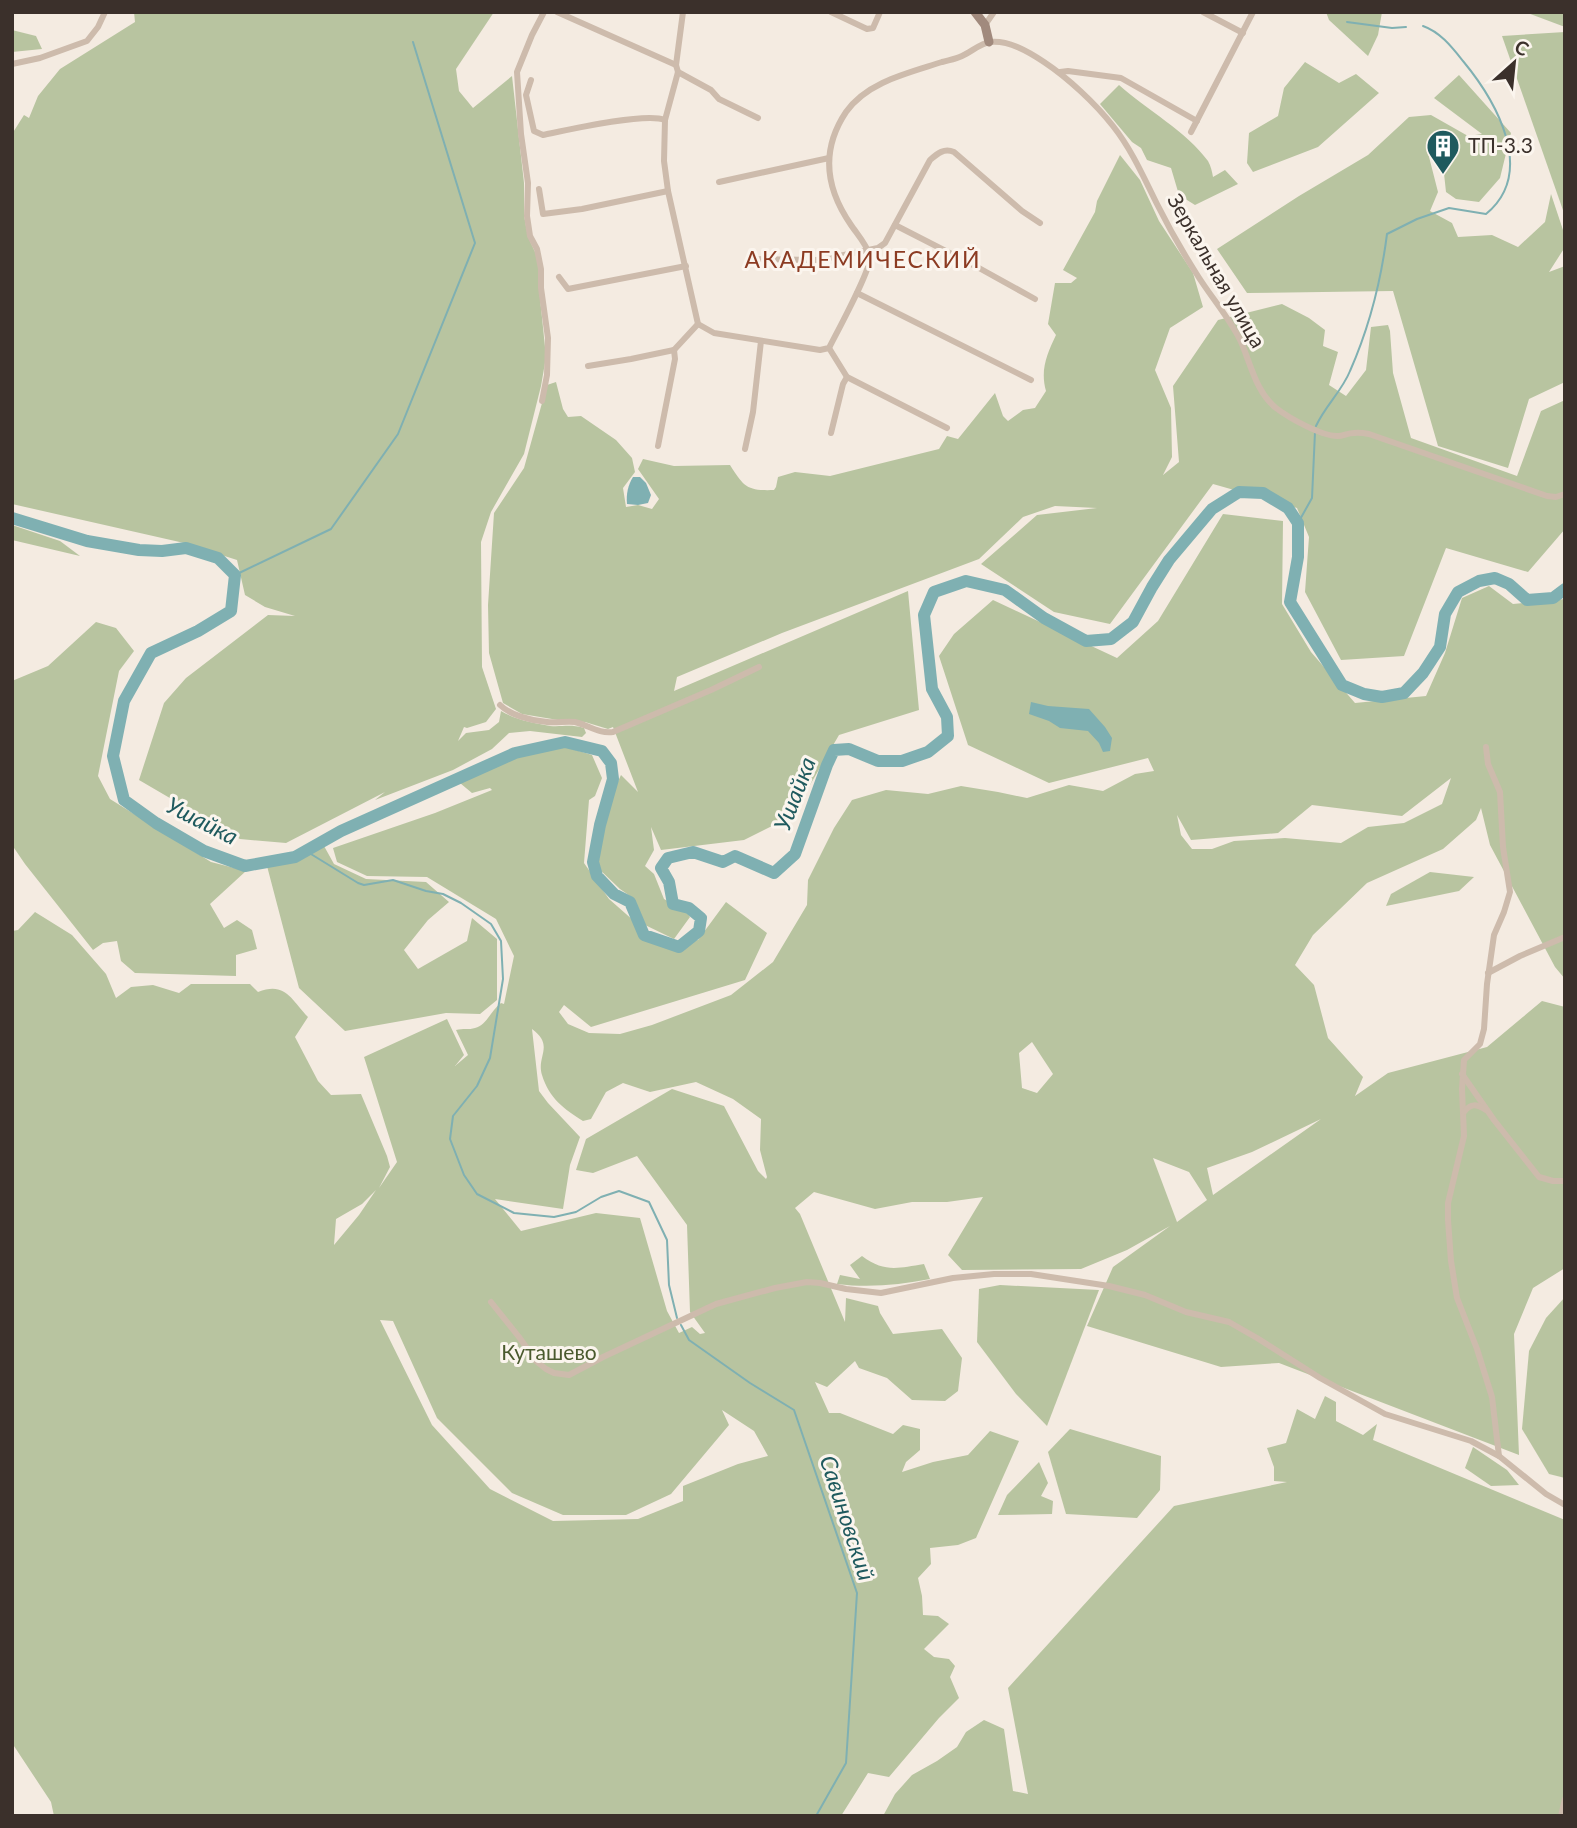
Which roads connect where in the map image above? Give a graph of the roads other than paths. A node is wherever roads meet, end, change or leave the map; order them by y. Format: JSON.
{"nodes":[{"id":1,"x":105,"y":12,"type":"edge"},
{"id":2,"x":544,"y":12,"type":"edge"},
{"id":3,"x":557,"y":12,"type":"edge"},
{"id":4,"x":683,"y":12,"type":"edge"},
{"id":5,"x":831,"y":12,"type":"edge"},
{"id":6,"x":880,"y":12,"type":"edge"},
{"id":7,"x":975,"y":12,"type":"edge"},
{"id":8,"x":994,"y":12,"type":"edge"},
{"id":9,"x":1203,"y":12,"type":"edge"},
{"id":10,"x":1253,"y":12,"type":"edge"},
{"id":11,"x":985,"y":26,"type":"junction"},
{"id":12,"x":1242,"y":33,"type":"junction"},
{"id":13,"x":989,"y":42,"type":"junction"},
{"id":14,"x":12,"y":64,"type":"edge"},
{"id":15,"x":677,"y":69,"type":"junction"},
{"id":16,"x":1060,"y":72,"type":"junction"},
{"id":17,"x":531,"y":80,"type":"dead end"},
{"id":18,"x":758,"y":118,"type":"dead end"},
{"id":19,"x":665,"y":120,"type":"junction"},
{"id":20,"x":1197,"y":121,"type":"junction"},
{"id":21,"x":1191,"y":132,"type":"dead end"},
{"id":22,"x":830,"y":158,"type":"junction"},
{"id":23,"x":719,"y":182,"type":"dead end"},
{"id":24,"x":539,"y":189,"type":"dead end"},
{"id":25,"x":668,"y":191,"type":"junction"},
{"id":26,"x":1040,"y":223,"type":"dead end"},
{"id":27,"x":895,"y":225,"type":"junction"},
{"id":28,"x":868,"y":251,"type":"junction"},
{"id":29,"x":752,"y":259,"type":"dead end"},
{"id":30,"x":686,"y":266,"type":"junction"},
{"id":31,"x":559,"y":277,"type":"dead end"},
{"id":32,"x":857,"y":293,"type":"junction"},
{"id":33,"x":1035,"y":299,"type":"dead end"},
{"id":34,"x":698,"y":324,"type":"junction"},
{"id":35,"x":761,"y":341,"type":"junction"},
{"id":36,"x":829,"y":348,"type":"junction"},
{"id":37,"x":674,"y":350,"type":"junction"},
{"id":38,"x":588,"y":366,"type":"dead end"},
{"id":39,"x":847,"y":377,"type":"junction"},
{"id":40,"x":1031,"y":380,"type":"dead end"},
{"id":41,"x":542,"y":401,"type":"dead end"},
{"id":42,"x":947,"y":428,"type":"dead end"},
{"id":43,"x":831,"y":433,"type":"dead end"},
{"id":44,"x":658,"y":446,"type":"dead end"},
{"id":45,"x":745,"y":449,"type":"dead end"},
{"id":46,"x":1565,"y":494,"type":"edge"},
{"id":47,"x":759,"y":667,"type":"dead end"},
{"id":48,"x":500,"y":705,"type":"dead end"},
{"id":49,"x":1486,"y":747,"type":"dead end"},
{"id":50,"x":1565,"y":937,"type":"edge"},
{"id":51,"x":1488,"y":973,"type":"junction"},
{"id":52,"x":1462,"y":1074,"type":"junction"},
{"id":53,"x":1488,"y":1111,"type":"junction"},
{"id":54,"x":1464,"y":1112,"type":"junction"},
{"id":55,"x":1565,"y":1181,"type":"edge"},
{"id":56,"x":491,"y":1302,"type":"dead end"},
{"id":57,"x":1499,"y":1457,"type":"junction"},
{"id":58,"x":1565,"y":1505,"type":"edge"},
{"id":59,"x":1565,"y":1799,"type":"edge"},
{"id":60,"x":1561,"y":1816,"type":"edge"}],
"edges":[{"from":1,"to":14,"type":"street"},
{"from":2,"to":41,"type":"street"},
{"from":3,"to":15,"type":"street"},
{"from":4,"to":15,"type":"street"},
{"from":5,"to":6,"type":"street"},
{"from":7,"to":11,"type":"street"},
{"from":8,"to":11,"type":"street"},
{"from":9,"to":12,"type":"street"},
{"from":10,"to":12,"type":"street"},
{"from":11,"to":13,"type":"street"},
{"from":12,"to":20,"type":"street"},
{"from":13,"to":16,"type":"street","name":"Зеркальная улица"},
{"from":13,"to":22,"type":"street"},
{"from":15,"to":18,"type":"street"},
{"from":15,"to":19,"type":"street"},
{"from":16,"to":20,"type":"street"},
{"from":16,"to":46,"type":"street","name":"Зеркальная улица"},
{"from":17,"to":19,"type":"street"},
{"from":19,"to":25,"type":"street"},
{"from":20,"to":21,"type":"street"},
{"from":22,"to":23,"type":"street"},
{"from":22,"to":28,"type":"street"},
{"from":24,"to":25,"type":"street"},
{"from":25,"to":30,"type":"street"},
{"from":26,"to":27,"type":"street"},
{"from":27,"to":28,"type":"street"},
{"from":27,"to":33,"type":"street"},
{"from":28,"to":29,"type":"street"},
{"from":28,"to":32,"type":"street"},
{"from":30,"to":31,"type":"street"},
{"from":30,"to":34,"type":"street"},
{"from":32,"to":36,"type":"street"},
{"from":32,"to":40,"type":"street"},
{"from":34,"to":35,"type":"street"},
{"from":34,"to":37,"type":"street"},
{"from":35,"to":36,"type":"street"},
{"from":35,"to":45,"type":"street"},
{"from":36,"to":39,"type":"street"},
{"from":37,"to":38,"type":"street"},
{"from":37,"to":44,"type":"street"},
{"from":39,"to":42,"type":"street"},
{"from":39,"to":43,"type":"street"},
{"from":47,"to":48,"type":"street"},
{"from":49,"to":51,"type":"street"},
{"from":50,"to":51,"type":"street"},
{"from":51,"to":52,"type":"street"},
{"from":52,"to":53,"type":"street"},
{"from":52,"to":54,"type":"street"},
{"from":53,"to":54,"type":"street"},
{"from":53,"to":55,"type":"street"},
{"from":54,"to":57,"type":"street"},
{"from":56,"to":57,"type":"street"},
{"from":57,"to":58,"type":"street"},
{"from":59,"to":60,"type":"street"}]}
